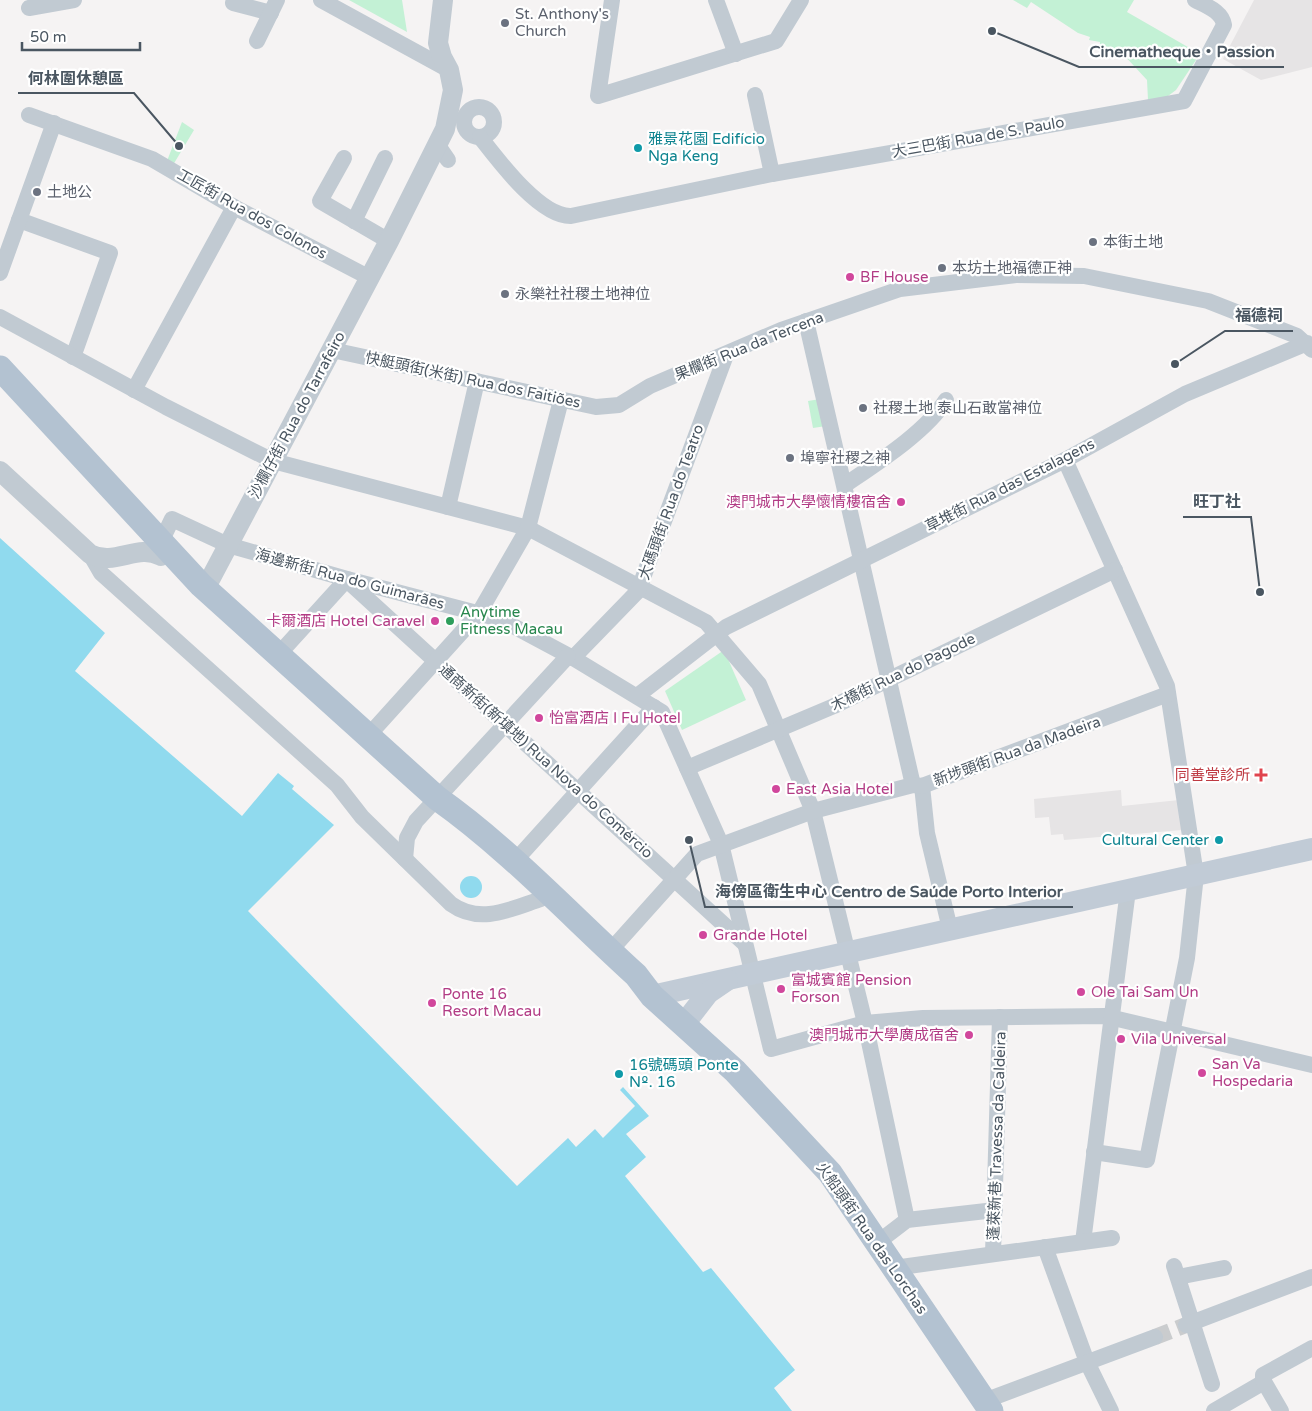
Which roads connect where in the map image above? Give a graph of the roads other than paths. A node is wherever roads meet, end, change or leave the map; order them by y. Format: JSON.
{"nodes":[{"id":1,"x":74,"y":0,"type":"edge"},
{"id":2,"x":322,"y":0,"type":"edge"},
{"id":3,"x":443,"y":0,"type":"edge"},
{"id":4,"x":612,"y":0,"type":"edge"},
{"id":5,"x":716,"y":0,"type":"edge"},
{"id":6,"x":801,"y":0,"type":"edge"},
{"id":7,"x":1195,"y":0,"type":"edge"},
{"id":8,"x":233,"y":3,"type":"dead end"},
{"id":9,"x":274,"y":6,"type":"edge"},
{"id":10,"x":29,"y":8,"type":"dead end"},
{"id":11,"x":257,"y":41,"type":"dead end"},
{"id":12,"x":736,"y":54,"type":"junction"},
{"id":13,"x":451,"y":75,"type":"junction"},
{"id":14,"x":755,"y":95,"type":"dead end"},
{"id":15,"x":472,"y":108,"type":"junction"},
{"id":16,"x":29,"y":115,"type":"dead end"},
{"id":17,"x":54,"y":123,"type":"junction"},
{"id":18,"x":480,"y":137,"type":"junction"},
{"id":19,"x":344,"y":158,"type":"dead end"},
{"id":20,"x":386,"y":158,"type":"dead end"},
{"id":21,"x":772,"y":174,"type":"junction"},
{"id":22,"x":234,"y":207,"type":"junction"},
{"id":23,"x":19,"y":220,"type":"junction"},
{"id":24,"x":354,"y":221,"type":"junction"},
{"id":25,"x":389,"y":241,"type":"junction"},
{"id":26,"x":0,"y":273,"type":"edge"},
{"id":27,"x":370,"y":278,"type":"junction"},
{"id":28,"x":0,"y":317,"type":"edge"},
{"id":29,"x":806,"y":322,"type":"junction"},
{"id":30,"x":1309,"y":347,"type":"edge"},
{"id":31,"x":332,"y":350,"type":"junction"},
{"id":32,"x":726,"y":355,"type":"junction"},
{"id":33,"x":73,"y":357,"type":"junction"},
{"id":34,"x":0,"y":368,"type":"edge"},
{"id":35,"x":477,"y":381,"type":"junction"},
{"id":36,"x":0,"y":390,"type":"edge"},
{"id":37,"x":134,"y":390,"type":"junction"},
{"id":38,"x":561,"y":400,"type":"junction"},
{"id":39,"x":946,"y":400,"type":"dead end"},
{"id":40,"x":615,"y":406,"type":"joint"},
{"id":41,"x":1065,"y":460,"type":"junction"},
{"id":42,"x":273,"y":461,"type":"junction"},
{"id":43,"x":0,"y":472,"type":"edge"},
{"id":44,"x":845,"y":485,"type":"junction"},
{"id":45,"x":448,"y":507,"type":"junction"},
{"id":46,"x":132,"y":510,"type":"junction"},
{"id":47,"x":528,"y":528,"type":"junction"},
{"id":48,"x":136,"y":538,"type":"junction"},
{"id":49,"x":228,"y":545,"type":"junction"},
{"id":50,"x":161,"y":549,"type":"junction"},
{"id":51,"x":90,"y":554,"type":"junction"},
{"id":52,"x":120,"y":557,"type":"junction"},
{"id":53,"x":860,"y":561,"type":"junction"},
{"id":54,"x":1115,"y":570,"type":"junction"},
{"id":55,"x":347,"y":579,"type":"junction"},
{"id":56,"x":640,"y":586,"type":"junction"},
{"id":57,"x":203,"y":587,"type":"junction"},
{"id":58,"x":479,"y":613,"type":"junction"},
{"id":59,"x":717,"y":633,"type":"junction"},
{"id":60,"x":278,"y":655,"type":"junction"},
{"id":61,"x":571,"y":657,"type":"junction"},
{"id":62,"x":436,"y":661,"type":"junction"},
{"id":63,"x":888,"y":680,"type":"junction"},
{"id":64,"x":1168,"y":694,"type":"junction"},
{"id":65,"x":637,"y":696,"type":"junction"},
{"id":66,"x":654,"y":707,"type":"junction"},
{"id":67,"x":505,"y":724,"type":"junction"},
{"id":68,"x":778,"y":729,"type":"junction"},
{"id":69,"x":368,"y":736,"type":"junction"},
{"id":70,"x":688,"y":768,"type":"junction"},
{"id":71,"x":918,"y":786,"type":"junction"},
{"id":72,"x":578,"y":790,"type":"junction"},
{"id":73,"x":437,"y":798,"type":"junction"},
{"id":74,"x":812,"y":811,"type":"junction"},
{"id":75,"x":721,"y":844,"type":"junction"},
{"id":76,"x":1312,"y":849,"type":"edge"},
{"id":77,"x":405,"y":859,"type":"junction"},
{"id":78,"x":514,"y":862,"type":"junction"},
{"id":79,"x":1196,"y":875,"type":"junction"},
{"id":80,"x":674,"y":878,"type":"junction"},
{"id":81,"x":1128,"y":890,"type":"junction"},
{"id":82,"x":541,"y":899,"type":"junction"},
{"id":83,"x":950,"y":929,"type":"junction"},
{"id":84,"x":744,"y":943,"type":"junction"},
{"id":85,"x":610,"y":951,"type":"junction"},
{"id":86,"x":847,"y":951,"type":"junction"},
{"id":87,"x":742,"y":974,"type":"junction"},
{"id":88,"x":652,"y":996,"type":"junction"},
{"id":89,"x":1000,"y":1017,"type":"junction"},
{"id":90,"x":1111,"y":1018,"type":"junction"},
{"id":91,"x":865,"y":1022,"type":"junction"},
{"id":92,"x":684,"y":1024,"type":"junction"},
{"id":93,"x":1172,"y":1032,"type":"junction"},
{"id":94,"x":1312,"y":1064,"type":"edge"},
{"id":95,"x":1094,"y":1152,"type":"junction"},
{"id":96,"x":994,"y":1210,"type":"junction"},
{"id":97,"x":907,"y":1220,"type":"junction"},
{"id":98,"x":1112,"y":1238,"type":"dead end"},
{"id":99,"x":1082,"y":1242,"type":"junction"},
{"id":100,"x":877,"y":1243,"type":"junction"},
{"id":101,"x":1046,"y":1247,"type":"junction"},
{"id":102,"x":993,"y":1254,"type":"junction"},
{"id":103,"x":894,"y":1268,"type":"junction"},
{"id":104,"x":1224,"y":1268,"type":"dead end"},
{"id":105,"x":1312,"y":1278,"type":"edge"},
{"id":106,"x":1189,"y":1324,"type":"junction"},
{"id":107,"x":1155,"y":1337,"type":"tunnel mouth"},
{"id":108,"x":1312,"y":1348,"type":"edge"},
{"id":109,"x":1087,"y":1362,"type":"junction"},
{"id":110,"x":1264,"y":1382,"type":"junction"},
{"id":111,"x":1212,"y":1384,"type":"dead end"},
{"id":112,"x":987,"y":1406,"type":"edge"},
{"id":113,"x":1111,"y":1411,"type":"edge"},
{"id":114,"x":1214,"y":1411,"type":"edge"},
{"id":115,"x":1281,"y":1411,"type":"edge"}],
"edges":[{"from":1,"to":10,"type":"street"},
{"from":2,"to":13,"type":"street"},
{"from":3,"to":13,"type":"street"},
{"from":4,"to":12,"type":"street"},
{"from":5,"to":12,"type":"street"},
{"from":6,"to":12,"type":"street"},
{"from":7,"to":21,"type":"street","name":"大三巴街 Rua de S. Paulo"},
{"from":8,"to":9,"type":"street"},
{"from":9,"to":11,"type":"street"},
{"from":13,"to":15,"type":"street"},
{"from":13,"to":25,"type":"street","name":"沙欄仔街 Rua do Tarrafeiro"},
{"from":14,"to":21,"type":"street"},
{"from":15,"to":18,"type":"street"},
{"from":15,"to":18,"type":"street"},
{"from":16,"to":17,"type":"street","name":"工匠街 Rua dos Colonos"},
{"from":17,"to":22,"type":"street","name":"工匠街 Rua dos Colonos"},
{"from":17,"to":23,"type":"street"},
{"from":18,"to":21,"type":"street","name":"大三巴街 Rua de S. Paulo"},
{"from":19,"to":24,"type":"street"},
{"from":20,"to":24,"type":"street"},
{"from":22,"to":27,"type":"street","name":"工匠街 Rua dos Colonos"},
{"from":22,"to":37,"type":"street"},
{"from":23,"to":26,"type":"street"},
{"from":23,"to":33,"type":"street"},
{"from":24,"to":25,"type":"street"},
{"from":25,"to":27,"type":"street","name":"沙欄仔街 Rua do Tarrafeiro"},
{"from":27,"to":31,"type":"street","name":"沙欄仔街 Rua do Tarrafeiro"},
{"from":28,"to":33,"type":"street"},
{"from":29,"to":30,"type":"street","name":"果欄街 Rua da Tercena"},
{"from":29,"to":32,"type":"street","name":"果欄街 Rua da Tercena"},
{"from":29,"to":44,"type":"street"},
{"from":30,"to":41,"type":"street","name":"草堆街 Rua das Estalagens"},
{"from":31,"to":35,"type":"street","name":"快艇頭街(米街) Rua dos Faitiões"},
{"from":31,"to":42,"type":"street","name":"沙欄仔街 Rua do Tarrafeiro"},
{"from":32,"to":40,"type":"street","name":"果欄街 Rua da Tercena"},
{"from":32,"to":56,"type":"street","name":"大碼頭街 Rua do Teatro"},
{"from":33,"to":37,"type":"street"},
{"from":34,"to":46,"type":"main road"},
{"from":35,"to":38,"type":"street","name":"快艇頭街(米街) Rua dos Faitiões"},
{"from":35,"to":45,"type":"street"},
{"from":36,"to":48,"type":"main road"},
{"from":37,"to":42,"type":"street"},
{"from":38,"to":40,"type":"street","name":"快艇頭街(米街) Rua dos Faitiões"},
{"from":38,"to":47,"type":"street"},
{"from":39,"to":44,"type":"street"},
{"from":41,"to":53,"type":"street","name":"草堆街 Rua das Estalagens"},
{"from":41,"to":54,"type":"street"},
{"from":42,"to":45,"type":"street"},
{"from":42,"to":49,"type":"street","name":"沙欄仔街 Rua do Tarrafeiro"},
{"from":43,"to":51,"type":"street"},
{"from":44,"to":53,"type":"street"},
{"from":45,"to":47,"type":"street"},
{"from":46,"to":48,"type":"street"},
{"from":46,"to":50,"type":"main road"},
{"from":47,"to":56,"type":"street"},
{"from":47,"to":58,"type":"street"},
{"from":48,"to":50,"type":"main road"},
{"from":48,"to":52,"type":"street"},
{"from":49,"to":50,"type":"street","name":"海邊新街 Rua do Guimarães"},
{"from":49,"to":55,"type":"street","name":"海邊新街 Rua do Guimarães"},
{"from":49,"to":57,"type":"street","name":"沙欄仔街 Rua do Tarrafeiro"},
{"from":50,"to":52,"type":"street"},
{"from":50,"to":57,"type":"main road"},
{"from":51,"to":52,"type":"street"},
{"from":51,"to":77,"type":"street"},
{"from":53,"to":59,"type":"street","name":"草堆街 Rua das Estalagens"},
{"from":53,"to":63,"type":"street"},
{"from":54,"to":63,"type":"street","name":"木橋街 Rua do Pagode"},
{"from":54,"to":64,"type":"street"},
{"from":55,"to":58,"type":"street","name":"海邊新街 Rua do Guimarães"},
{"from":55,"to":60,"type":"street"},
{"from":55,"to":62,"type":"street","name":"通商新街(新填地) Rua Nova do Comércio"},
{"from":56,"to":59,"type":"street"},
{"from":56,"to":61,"type":"street","name":"大碼頭街 Rua do Teatro"},
{"from":57,"to":60,"type":"main road"},
{"from":58,"to":61,"type":"street","name":"海邊新街 Rua do Guimarães"},
{"from":58,"to":62,"type":"street"},
{"from":59,"to":65,"type":"street","name":"草堆街 Rua das Estalagens"},
{"from":59,"to":68,"type":"street"},
{"from":60,"to":69,"type":"main road"},
{"from":61,"to":65,"type":"street","name":"海邊新街 Rua do Guimarães"},
{"from":61,"to":67,"type":"street","name":"大碼頭街 Rua do Teatro"},
{"from":62,"to":67,"type":"street","name":"通商新街(新填地) Rua Nova do Comércio"},
{"from":62,"to":69,"type":"street"},
{"from":63,"to":68,"type":"street","name":"木橋街 Rua do Pagode"},
{"from":63,"to":71,"type":"street"},
{"from":64,"to":71,"type":"street","name":"新埗頭街 Rua da Madeira"},
{"from":64,"to":79,"type":"street"},
{"from":65,"to":66,"type":"street","name":"海邊新街 Rua do Guimarães"},
{"from":66,"to":70,"type":"street","name":"海邊新街 Rua do Guimarães"},
{"from":66,"to":72,"type":"street"},
{"from":67,"to":72,"type":"street","name":"通商新街(新填地) Rua Nova do Comércio"},
{"from":67,"to":73,"type":"street","name":"大碼頭街 Rua do Teatro"},
{"from":68,"to":70,"type":"street","name":"木橋街 Rua do Pagode"},
{"from":68,"to":74,"type":"street"},
{"from":69,"to":73,"type":"main road"},
{"from":70,"to":75,"type":"street","name":"海邊新街 Rua do Guimarães"},
{"from":71,"to":74,"type":"street","name":"新埗頭街 Rua da Madeira"},
{"from":71,"to":83,"type":"street"},
{"from":72,"to":78,"type":"street"},
{"from":72,"to":80,"type":"street","name":"通商新街(新填地) Rua Nova do Comércio"},
{"from":73,"to":77,"type":"street","name":"大碼頭街 Rua do Teatro"},
{"from":73,"to":78,"type":"main road"},
{"from":73,"to":82,"type":"main road"},
{"from":74,"to":75,"type":"street","name":"新埗頭街 Rua da Madeira"},
{"from":74,"to":86,"type":"street"},
{"from":75,"to":80,"type":"street","name":"新埗頭街 Rua da Madeira"},
{"from":75,"to":84,"type":"street","name":"海邊新街 Rua do Guimarães"},
{"from":76,"to":79,"type":"main road"},
{"from":77,"to":82,"type":"street"},
{"from":78,"to":85,"type":"main road"},
{"from":79,"to":81,"type":"main road"},
{"from":79,"to":93,"type":"street"},
{"from":80,"to":84,"type":"street","name":"通商新街(新填地) Rua Nova do Comércio"},
{"from":80,"to":85,"type":"street","name":"新埗頭街 Rua da Madeira"},
{"from":81,"to":83,"type":"main road"},
{"from":81,"to":90,"type":"street"},
{"from":82,"to":88,"type":"main road"},
{"from":83,"to":86,"type":"main road"},
{"from":84,"to":87,"type":"street","name":"海邊新街 Rua do Guimarães"},
{"from":85,"to":88,"type":"main road"},
{"from":86,"to":87,"type":"main road"},
{"from":86,"to":91,"type":"street"},
{"from":87,"to":88,"type":"main road"},
{"from":87,"to":91,"type":"street","name":"海邊新街 Rua do Guimarães"},
{"from":87,"to":92,"type":"main road"},
{"from":88,"to":92,"type":"main road","name":"火船頭街 Rua das Lorchas"},
{"from":89,"to":90,"type":"street"},
{"from":89,"to":91,"type":"street"},
{"from":89,"to":96,"type":"street","name":"蓬萊新巷 Travessa da Caldeira"},
{"from":90,"to":93,"type":"street"},
{"from":90,"to":95,"type":"street"},
{"from":91,"to":97,"type":"street"},
{"from":92,"to":100,"type":"main road","name":"火船頭街 Rua das Lorchas"},
{"from":93,"to":94,"type":"street"},
{"from":93,"to":95,"type":"street"},
{"from":95,"to":99,"type":"street"},
{"from":96,"to":97,"type":"street"},
{"from":96,"to":102,"type":"street","name":"蓬萊新巷 Travessa da Caldeira"},
{"from":97,"to":100,"type":"street"},
{"from":98,"to":99,"type":"street"},
{"from":99,"to":101,"type":"street"},
{"from":100,"to":103,"type":"main road","name":"火船頭街 Rua das Lorchas"},
{"from":101,"to":102,"type":"street"},
{"from":101,"to":109,"type":"street"},
{"from":102,"to":103,"type":"street"},
{"from":103,"to":112,"type":"main road","name":"火船頭街 Rua das Lorchas"},
{"from":104,"to":106,"type":"street"},
{"from":105,"to":106,"type":"street"},
{"from":106,"to":111,"type":"street"},
{"from":107,"to":109,"type":"street"},
{"from":108,"to":110,"type":"street"},
{"from":109,"to":112,"type":"street"},
{"from":109,"to":113,"type":"street"},
{"from":110,"to":114,"type":"street"},
{"from":110,"to":115,"type":"street"}]}
